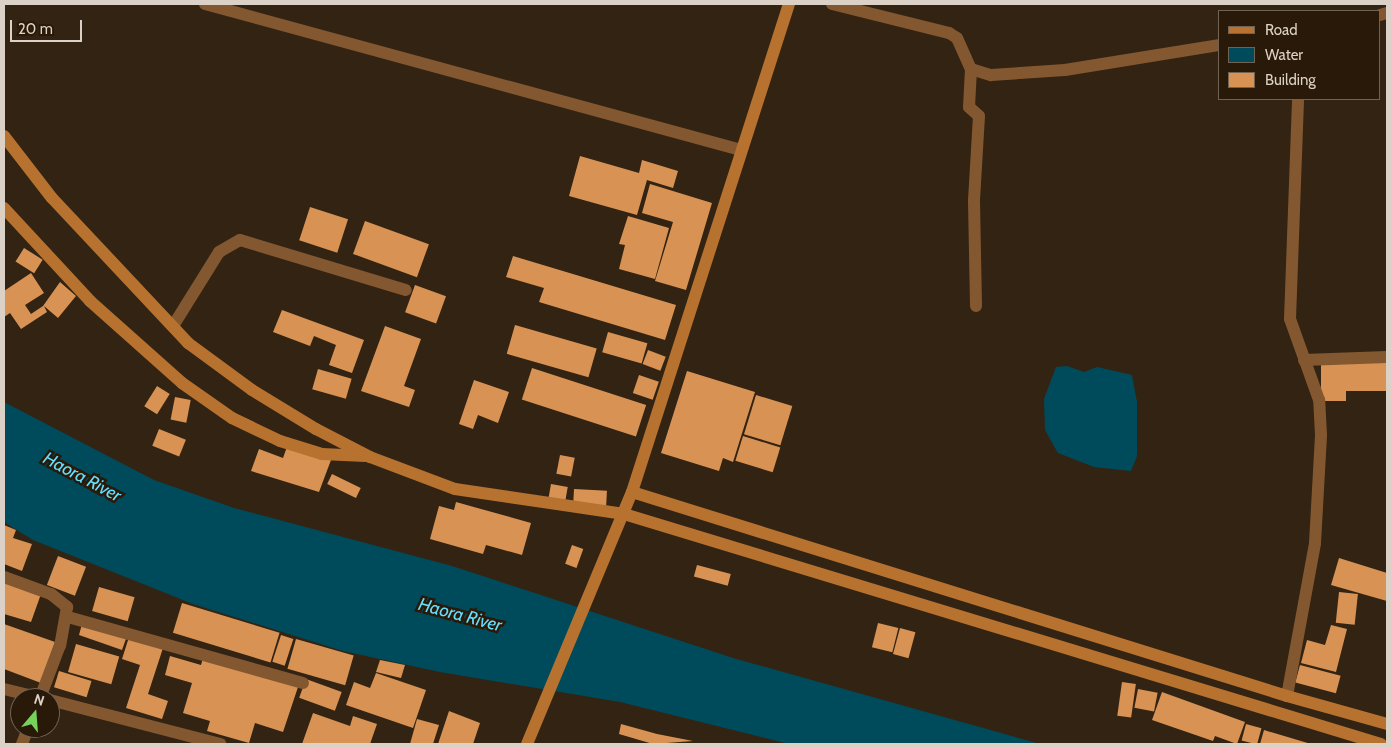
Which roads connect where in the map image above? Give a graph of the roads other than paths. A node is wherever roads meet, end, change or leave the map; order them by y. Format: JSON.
{"nodes":[{"id":1,"x":206,"y":4,"type":"edge"},
{"id":2,"x":789,"y":4,"type":"edge"},
{"id":3,"x":832,"y":4,"type":"edge"},
{"id":4,"x":1218,"y":45,"type":"edge"},
{"id":5,"x":971,"y":69,"type":"junction"},
{"id":6,"x":1298,"y":100,"type":"edge"},
{"id":7,"x":4,"y":136,"type":"edge"},
{"id":8,"x":741,"y":150,"type":"junction"},
{"id":9,"x":4,"y":208,"type":"edge"},
{"id":10,"x":406,"y":290,"type":"dead end"},
{"id":11,"x":976,"y":306,"type":"dead end"},
{"id":12,"x":173,"y":326,"type":"junction"},
{"id":13,"x":1387,"y":357,"type":"edge"},
{"id":14,"x":1304,"y":360,"type":"junction"},
{"id":15,"x":370,"y":457,"type":"junction"},
{"id":16,"x":632,"y":492,"type":"junction"},
{"id":17,"x":624,"y":514,"type":"junction"},
{"id":18,"x":4,"y":578,"type":"edge"},
{"id":19,"x":68,"y":616,"type":"junction"},
{"id":20,"x":303,"y":683,"type":"dead end"},
{"id":21,"x":43,"y":688,"type":"edge"},
{"id":22,"x":1287,"y":696,"type":"junction"},
{"id":23,"x":60,"y":703,"type":"edge"},
{"id":24,"x":1387,"y":724,"type":"edge"},
{"id":25,"x":220,"y":744,"type":"edge"},
{"id":26,"x":527,"y":744,"type":"edge"},
{"id":27,"x":1381,"y":744,"type":"edge"}],
"edges":[{"from":1,"to":8,"type":"street"},
{"from":2,"to":8,"type":"street"},
{"from":3,"to":5,"type":"street"},
{"from":4,"to":5,"type":"street"},
{"from":5,"to":11,"type":"street"},
{"from":6,"to":14,"type":"street"},
{"from":7,"to":12,"type":"street"},
{"from":8,"to":16,"type":"street"},
{"from":9,"to":15,"type":"street"},
{"from":10,"to":12,"type":"street"},
{"from":12,"to":15,"type":"street"},
{"from":13,"to":14,"type":"street"},
{"from":14,"to":22,"type":"street"},
{"from":15,"to":17,"type":"street"},
{"from":16,"to":17,"type":"street"},
{"from":16,"to":22,"type":"street"},
{"from":17,"to":26,"type":"street"},
{"from":17,"to":27,"type":"street"},
{"from":18,"to":19,"type":"street"},
{"from":19,"to":20,"type":"street"},
{"from":19,"to":21,"type":"street"},
{"from":22,"to":24,"type":"street"},
{"from":23,"to":25,"type":"street"}]}
